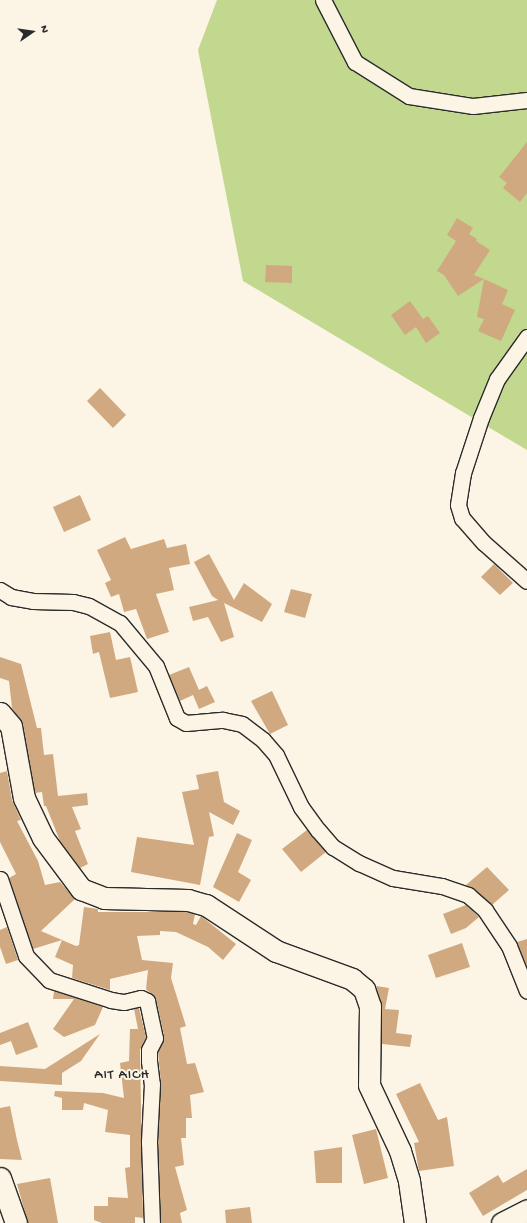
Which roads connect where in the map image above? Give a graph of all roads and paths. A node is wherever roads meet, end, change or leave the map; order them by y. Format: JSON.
{"nodes":[{"id":1,"x":323,"y":0,"type":"edge"},
{"id":2,"x":527,"y":100,"type":"edge"},
{"id":3,"x":527,"y":336,"type":"edge"},
{"id":4,"x":527,"y":581,"type":"edge"},
{"id":5,"x":0,"y":590,"type":"edge"},
{"id":6,"x":0,"y":712,"type":"edge"},
{"id":7,"x":0,"y":879,"type":"edge"},
{"id":8,"x":527,"y":991,"type":"edge"},
{"id":9,"x":0,"y":1178,"type":"edge"},
{"id":10,"x":527,"y":1210,"type":"edge"},
{"id":11,"x":16,"y":1223,"type":"edge"},
{"id":12,"x":152,"y":1223,"type":"edge"},
{"id":13,"x":415,"y":1223,"type":"edge"},
{"id":14,"x":502,"y":1223,"type":"edge"}],
"edges":[{"from":1,"to":2,"type":"street"},
{"from":3,"to":4,"type":"street"},
{"from":5,"to":8,"type":"street"},
{"from":6,"to":13,"type":"main road"},
{"from":7,"to":12,"type":"street"},
{"from":9,"to":11,"type":"main road"},
{"from":10,"to":14,"type":"main road"}]}
